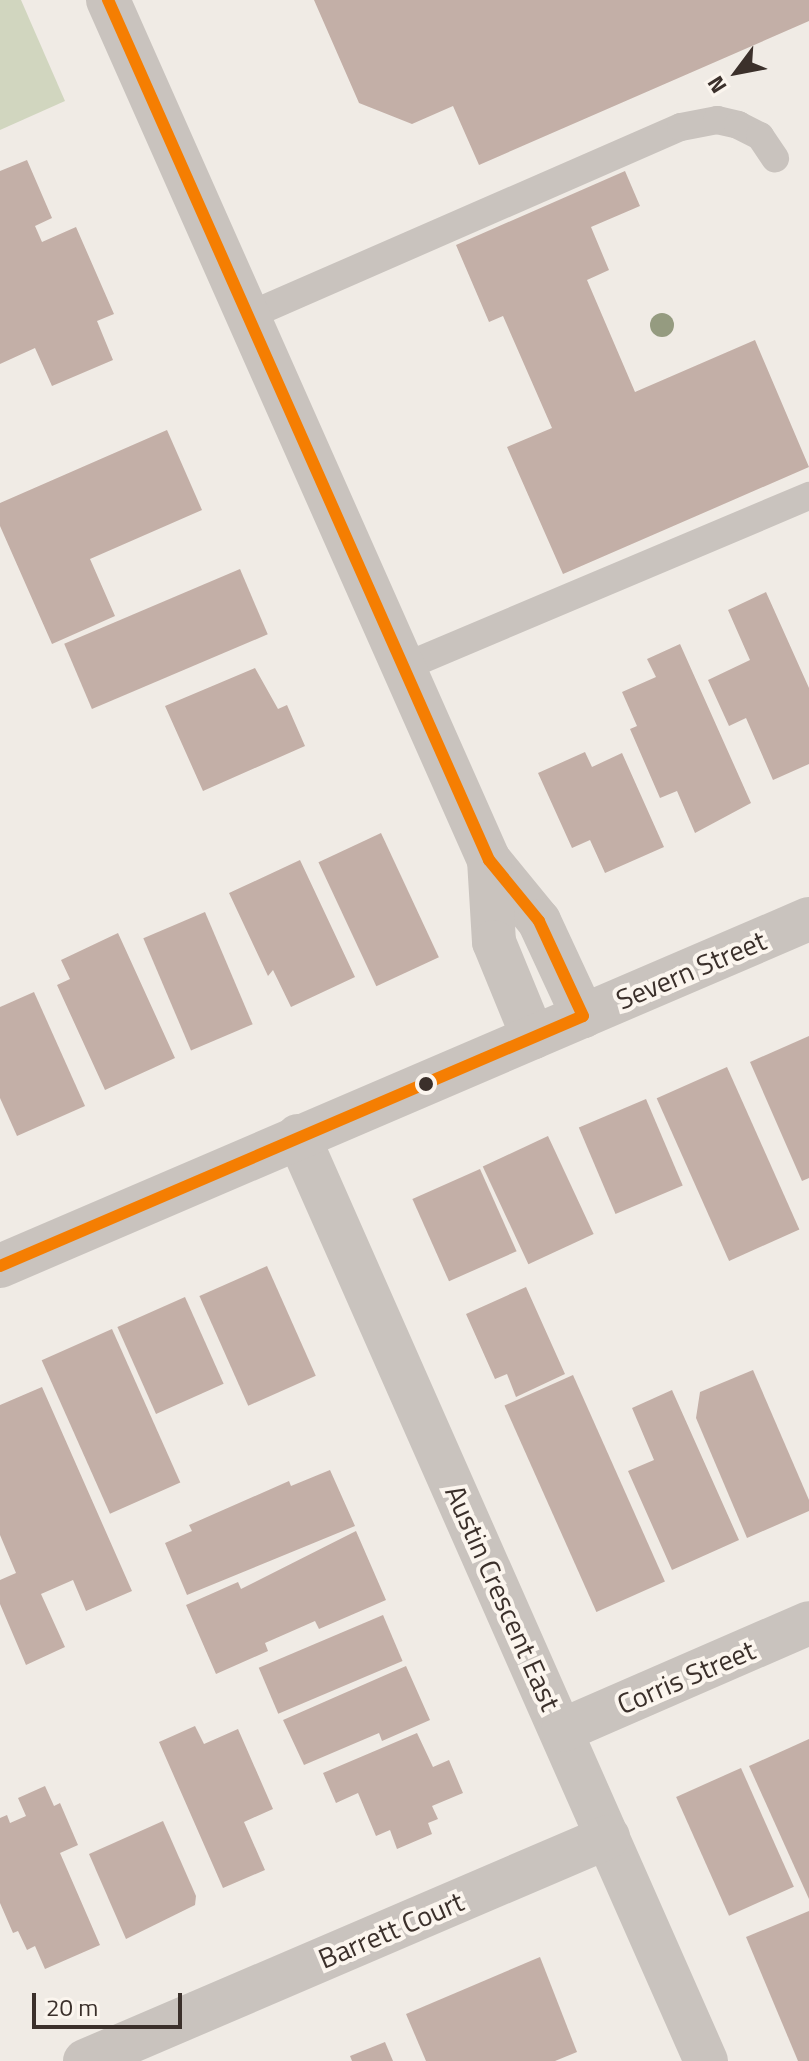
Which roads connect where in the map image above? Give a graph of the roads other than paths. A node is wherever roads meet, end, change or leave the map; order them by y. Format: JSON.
{"nodes":[{"id":1,"x":108,"y":0,"type":"edge"},
{"id":2,"x":775,"y":158,"type":"dead end"},
{"id":3,"x":248,"y":316,"type":"junction"},
{"id":4,"x":809,"y":496,"type":"edge"},
{"id":5,"x":404,"y":667,"type":"junction"},
{"id":6,"x":489,"y":860,"type":"junction"},
{"id":7,"x":809,"y":919,"type":"edge"},
{"id":8,"x":583,"y":1016,"type":"junction"},
{"id":9,"x":533,"y":1037,"type":"junction"},
{"id":10,"x":298,"y":1136,"type":"junction"},
{"id":11,"x":0,"y":1266,"type":"edge"},
{"id":12,"x":809,"y":1623,"type":"edge"},
{"id":13,"x":563,"y":1730,"type":"junction"},
{"id":14,"x":608,"y":1837,"type":"junction"},
{"id":15,"x":85,"y":2061,"type":"edge"},
{"id":16,"x":706,"y":2061,"type":"edge"}],
"edges":[{"from":1,"to":3,"type":"street"},
{"from":2,"to":3,"type":"lane"},
{"from":3,"to":5,"type":"street"},
{"from":4,"to":5,"type":"lane"},
{"from":5,"to":6,"type":"street"},
{"from":6,"to":8,"type":"street"},
{"from":6,"to":9,"type":"street"},
{"from":7,"to":8,"type":"street","name":"Severn Street"},
{"from":8,"to":9,"type":"street","name":"Severn Street"},
{"from":9,"to":10,"type":"street","name":"Severn Street"},
{"from":10,"to":11,"type":"street","name":"Severn Street"},
{"from":10,"to":13,"type":"street","name":"Austin Crescent East"},
{"from":12,"to":13,"type":"street","name":"Corris Street"},
{"from":13,"to":14,"type":"street","name":"Austin Crescent East"},
{"from":14,"to":15,"type":"street","name":"Barrett Court"},
{"from":14,"to":16,"type":"street","name":"Austin Crescent East"}]}
